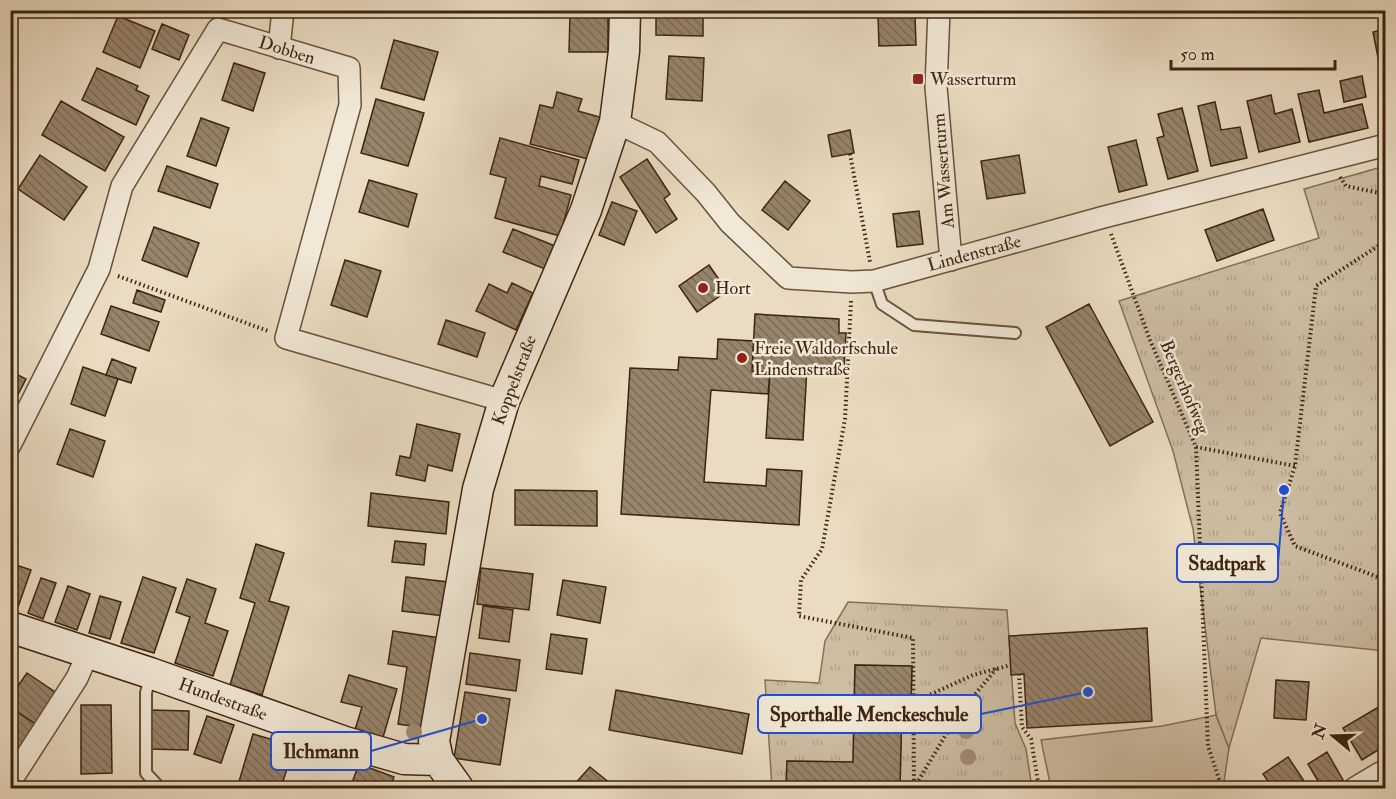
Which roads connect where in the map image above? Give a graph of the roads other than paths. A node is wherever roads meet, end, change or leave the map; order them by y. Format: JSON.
{"nodes":[{"id":1,"x":284,"y":10,"type":"edge"},
{"id":2,"x":625,"y":10,"type":"edge"},
{"id":3,"x":939,"y":10,"type":"edge"},
{"id":4,"x":279,"y":48,"type":"junction"},
{"id":5,"x":615,"y":122,"type":"junction"},
{"id":6,"x":1386,"y":145,"type":"edge"},
{"id":7,"x":951,"y":260,"type":"junction"},
{"id":8,"x":874,"y":281,"type":"junction"},
{"id":9,"x":1015,"y":333,"type":"dead end"},
{"id":10,"x":504,"y":401,"type":"junction"},
{"id":11,"x":10,"y":445,"type":"edge"},
{"id":12,"x":10,"y":627,"type":"edge"},
{"id":13,"x":88,"y":653,"type":"junction"},
{"id":14,"x":150,"y":673,"type":"junction"},
{"id":15,"x":1380,"y":773,"type":"dead end"},
{"id":16,"x":438,"y":774,"type":"edge"},
{"id":17,"x":10,"y":782,"type":"edge"},
{"id":18,"x":160,"y":788,"type":"edge"},
{"id":19,"x":458,"y":789,"type":"edge"},
{"id":20,"x":1355,"y":789,"type":"edge"}],
"edges":[{"from":1,"to":4,"type":"street"},
{"from":2,"to":5,"type":"street","name":"Koppelstraße"},
{"from":3,"to":7,"type":"street","name":"Am Wasserturm"},
{"from":4,"to":10,"type":"street","name":"Dobben"},
{"from":4,"to":11,"type":"street","name":"Dobben"},
{"from":5,"to":8,"type":"street","name":"Lindenstraße"},
{"from":5,"to":10,"type":"street","name":"Koppelstraße"},
{"from":6,"to":7,"type":"street","name":"Lindenstraße"},
{"from":7,"to":8,"type":"street","name":"Lindenstraße"},
{"from":8,"to":9,"type":"lane"},
{"from":10,"to":16,"type":"street","name":"Koppelstraße"},
{"from":12,"to":13,"type":"street","name":"Hundestraße"},
{"from":13,"to":14,"type":"street","name":"Hundestraße"},
{"from":13,"to":17,"type":"street"},
{"from":14,"to":16,"type":"street","name":"Hundestraße"},
{"from":14,"to":18,"type":"lane"},
{"from":15,"to":20,"type":"street"},
{"from":16,"to":19,"type":"street"}]}
